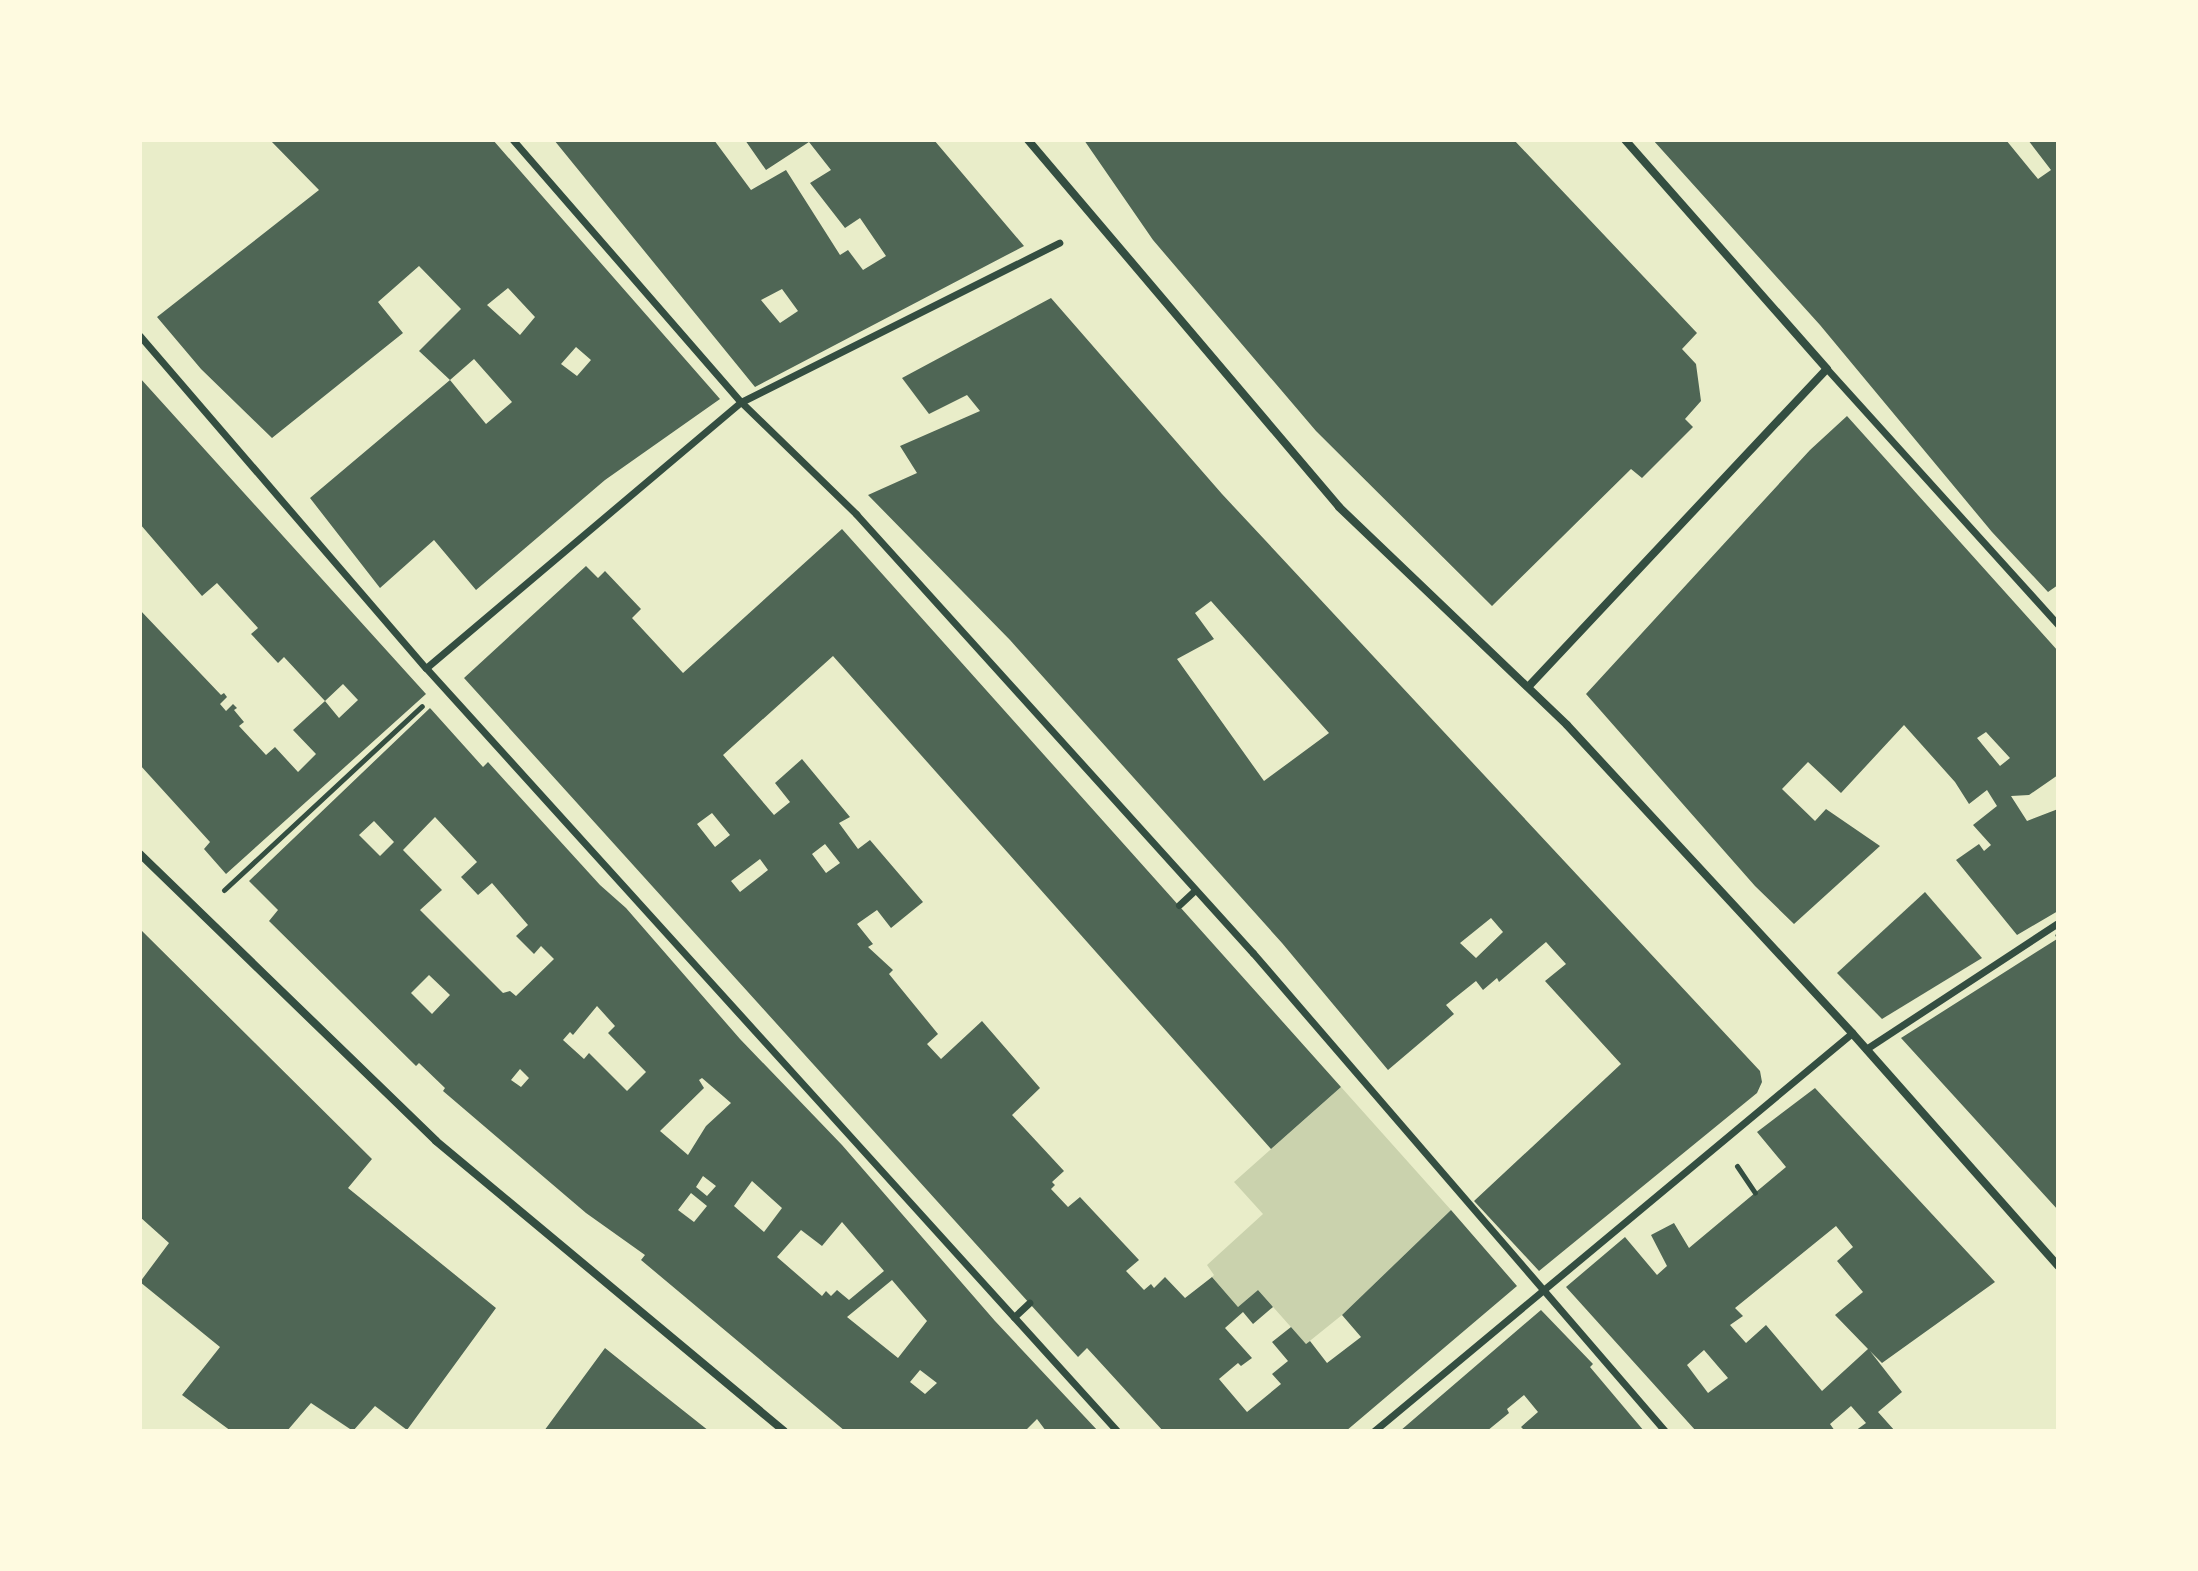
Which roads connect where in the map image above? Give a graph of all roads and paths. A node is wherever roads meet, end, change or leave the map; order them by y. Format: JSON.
{"nodes":[{"id":1,"x":513,"y":140,"type":"edge"},
{"id":2,"x":1028,"y":140,"type":"edge"},
{"id":3,"x":1625,"y":140,"type":"edge"},
{"id":4,"x":1059,"y":243,"type":"dead end"},
{"id":5,"x":140,"y":336,"type":"edge"},
{"id":6,"x":1827,"y":369,"type":"junction"},
{"id":7,"x":741,"y":402,"type":"junction"},
{"id":8,"x":2058,"y":625,"type":"edge"},
{"id":9,"x":426,"y":668,"type":"junction"},
{"id":10,"x":1529,"y":686,"type":"junction"},
{"id":11,"x":443,"y":687,"type":"junction"},
{"id":12,"x":140,"y":854,"type":"edge"},
{"id":13,"x":1195,"y":890,"type":"junction"},
{"id":14,"x":1179,"y":905,"type":"dead end"},
{"id":15,"x":198,"y":913,"type":"junction"},
{"id":16,"x":2058,"y":923,"type":"edge"},
{"id":17,"x":1852,"y":1033,"type":"junction"},
{"id":18,"x":1866,"y":1049,"type":"junction"},
{"id":19,"x":2058,"y":1266,"type":"edge"},
{"id":20,"x":1543,"y":1290,"type":"junction"},
{"id":21,"x":1029,"y":1303,"type":"dead end"},
{"id":22,"x":1014,"y":1317,"type":"junction"},
{"id":23,"x":784,"y":1431,"type":"edge"},
{"id":24,"x":1117,"y":1431,"type":"edge"},
{"id":25,"x":1374,"y":1431,"type":"edge"},
{"id":26,"x":1665,"y":1431,"type":"edge"}],
"edges":[{"from":1,"to":7,"type":"street"},
{"from":2,"to":10,"type":"street"},
{"from":3,"to":6,"type":"street"},
{"from":4,"to":7,"type":"street"},
{"from":5,"to":9,"type":"street"},
{"from":6,"to":8,"type":"street"},
{"from":6,"to":10,"type":"street"},
{"from":7,"to":9,"type":"street"},
{"from":7,"to":13,"type":"street"},
{"from":9,"to":11,"type":"street"},
{"from":10,"to":17,"type":"street"},
{"from":11,"to":15,"type":"path"},
{"from":11,"to":22,"type":"street"},
{"from":12,"to":15,"type":"street"},
{"from":13,"to":14,"type":"street"},
{"from":13,"to":20,"type":"street"},
{"from":15,"to":23,"type":"street"},
{"from":16,"to":18,"type":"street"},
{"from":17,"to":18,"type":"street"},
{"from":17,"to":20,"type":"street"},
{"from":18,"to":19,"type":"street"},
{"from":20,"to":25,"type":"street"},
{"from":20,"to":26,"type":"street"},
{"from":21,"to":22,"type":"street"},
{"from":22,"to":24,"type":"street"}]}
